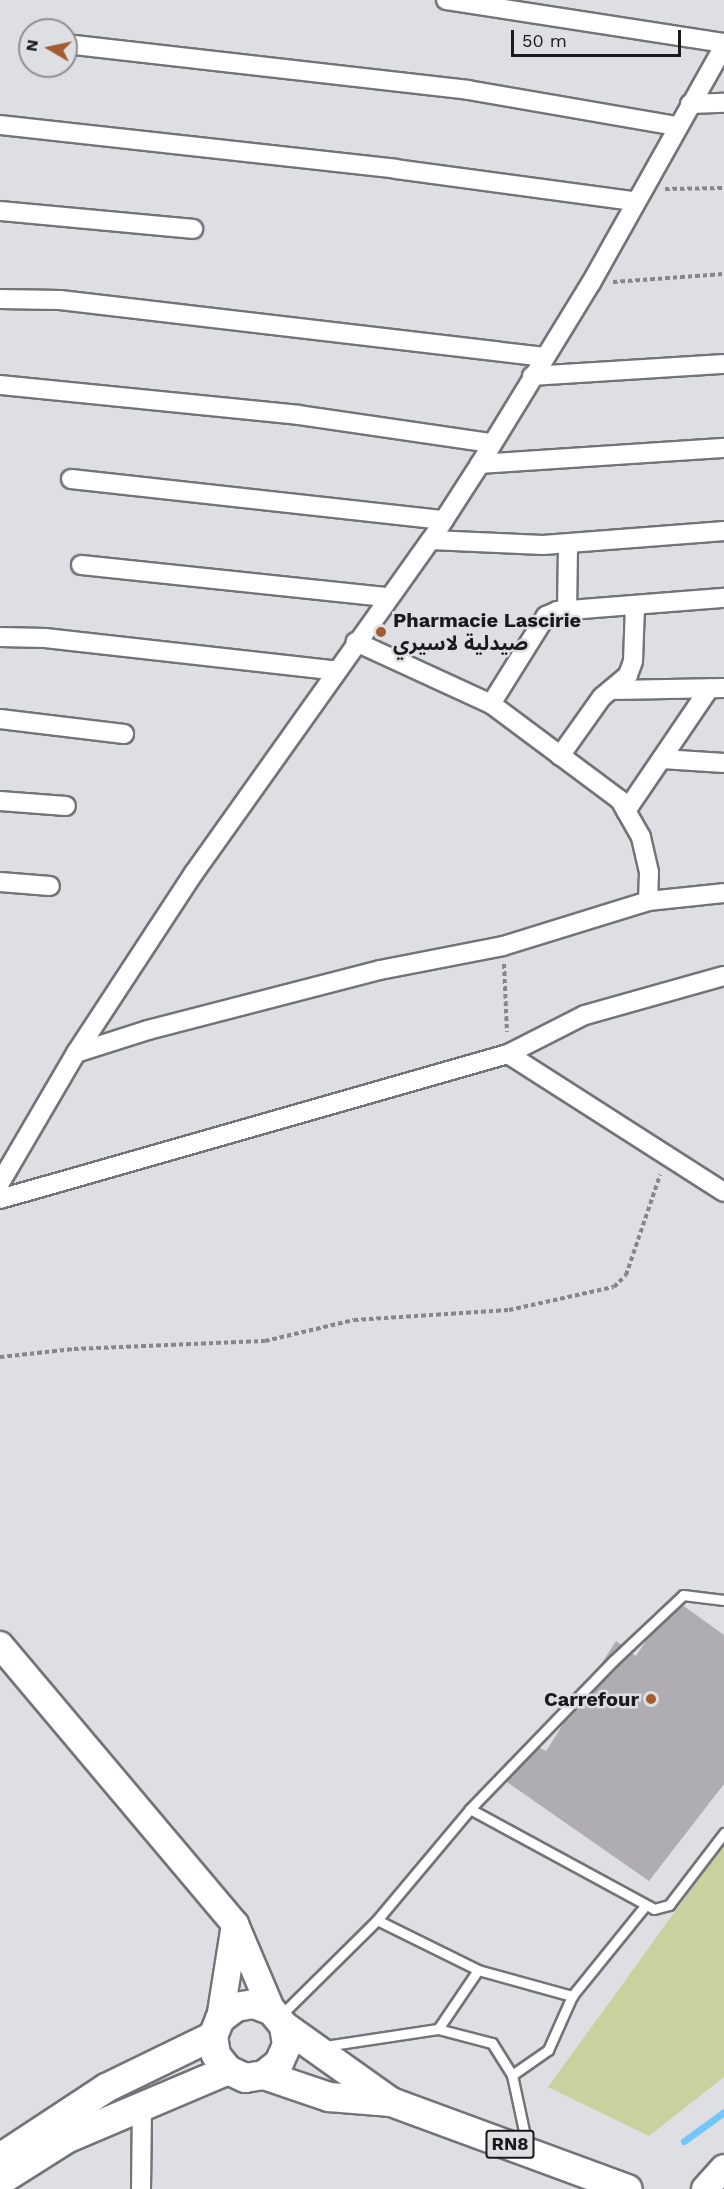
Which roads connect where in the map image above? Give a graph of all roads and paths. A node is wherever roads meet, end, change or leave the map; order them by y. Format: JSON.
{"nodes":[{"id":1,"x":446,"y":0,"type":"edge"},
{"id":2,"x":724,"y":44,"type":"edge"},
{"id":3,"x":78,"y":45,"type":"edge"},
{"id":4,"x":690,"y":104,"type":"junction"},
{"id":5,"x":724,"y":104,"type":"edge"},
{"id":6,"x":0,"y":125,"type":"edge"},
{"id":7,"x":677,"y":126,"type":"junction"},
{"id":8,"x":724,"y":188,"type":"edge"},
{"id":9,"x":637,"y":195,"type":"junction"},
{"id":10,"x":0,"y":211,"type":"edge"},
{"id":11,"x":194,"y":229,"type":"dead end"},
{"id":12,"x":724,"y":274,"type":"edge"},
{"id":13,"x":591,"y":284,"type":"junction"},
{"id":14,"x":0,"y":299,"type":"edge"},
{"id":15,"x":543,"y":357,"type":"junction"},
{"id":16,"x":724,"y":364,"type":"edge"},
{"id":17,"x":532,"y":376,"type":"junction"},
{"id":18,"x":0,"y":385,"type":"edge"},
{"id":19,"x":491,"y":443,"type":"junction"},
{"id":20,"x":724,"y":448,"type":"edge"},
{"id":21,"x":480,"y":464,"type":"junction"},
{"id":22,"x":71,"y":479,"type":"dead end"},
{"id":23,"x":444,"y":520,"type":"junction"},
{"id":24,"x":724,"y":531,"type":"edge"},
{"id":25,"x":430,"y":540,"type":"junction"},
{"id":26,"x":568,"y":543,"type":"junction"},
{"id":27,"x":81,"y":565,"type":"dead end"},
{"id":28,"x":388,"y":597,"type":"junction"},
{"id":29,"x":724,"y":598,"type":"edge"},
{"id":30,"x":635,"y":606,"type":"junction"},
{"id":31,"x":567,"y":611,"type":"junction"},
{"id":32,"x":0,"y":637,"type":"edge"},
{"id":33,"x":356,"y":642,"type":"junction"},
{"id":34,"x":337,"y":671,"type":"junction"},
{"id":35,"x":717,"y":689,"type":"edge"},
{"id":36,"x":612,"y":690,"type":"junction"},
{"id":37,"x":491,"y":704,"type":"junction"},
{"id":38,"x":0,"y":719,"type":"edge"},
{"id":39,"x":124,"y":734,"type":"dead end"},
{"id":40,"x":560,"y":756,"type":"junction"},
{"id":41,"x":662,"y":759,"type":"junction"},
{"id":42,"x":724,"y":763,"type":"edge"},
{"id":43,"x":0,"y":801,"type":"edge"},
{"id":44,"x":66,"y":806,"type":"dead end"},
{"id":45,"x":626,"y":811,"type":"junction"},
{"id":46,"x":0,"y":882,"type":"edge"},
{"id":47,"x":50,"y":886,"type":"dead end"},
{"id":48,"x":724,"y":893,"type":"edge"},
{"id":49,"x":648,"y":901,"type":"junction"},
{"id":50,"x":502,"y":946,"type":"junction"},
{"id":51,"x":724,"y":976,"type":"edge"},
{"id":52,"x":76,"y":1053,"type":"junction"},
{"id":53,"x":508,"y":1054,"type":"junction"},
{"id":54,"x":666,"y":1155,"type":"junction"},
{"id":55,"x":0,"y":1183,"type":"edge"},
{"id":56,"x":724,"y":1192,"type":"edge"},
{"id":57,"x":0,"y":1199,"type":"edge"},
{"id":58,"x":0,"y":1357,"type":"edge"},
{"id":59,"x":724,"y":1600,"type":"edge"},
{"id":60,"x":0,"y":1645,"type":"edge"},
{"id":61,"x":470,"y":1809,"type":"junction"},
{"id":62,"x":724,"y":1833,"type":"edge"},
{"id":63,"x":645,"y":1906,"type":"junction"},
{"id":64,"x":377,"y":1920,"type":"junction"},
{"id":65,"x":235,"y":1924,"type":"junction"},
{"id":66,"x":478,"y":1970,"type":"junction"},
{"id":67,"x":572,"y":1996,"type":"junction"},
{"id":68,"x":278,"y":2019,"type":"junction"},
{"id":69,"x":217,"y":2027,"type":"junction"},
{"id":70,"x":438,"y":2029,"type":"junction"},
{"id":71,"x":315,"y":2047,"type":"junction"},
{"id":72,"x":228,"y":2070,"type":"junction"},
{"id":73,"x":264,"y":2075,"type":"junction"},
{"id":74,"x":512,"y":2075,"type":"junction"},
{"id":75,"x":391,"y":2102,"type":"junction"},
{"id":76,"x":142,"y":2105,"type":"junction"},
{"id":77,"x":528,"y":2151,"type":"junction"},
{"id":78,"x":0,"y":2158,"type":"edge"},
{"id":79,"x":724,"y":2168,"type":"edge"},
{"id":80,"x":0,"y":2181,"type":"edge"},
{"id":81,"x":141,"y":2189,"type":"edge"},
{"id":82,"x":628,"y":2189,"type":"edge"},
{"id":83,"x":705,"y":2189,"type":"edge"}],
"edges":[{"from":1,"to":2,"type":"street"},
{"from":2,"to":4,"type":"street"},
{"from":3,"to":7,"type":"street"},
{"from":4,"to":5,"type":"street"},
{"from":4,"to":7,"type":"street"},
{"from":6,"to":9,"type":"street"},
{"from":7,"to":9,"type":"street"},
{"from":8,"to":9,"type":"path"},
{"from":9,"to":13,"type":"street"},
{"from":10,"to":11,"type":"street"},
{"from":12,"to":13,"type":"path"},
{"from":13,"to":15,"type":"street"},
{"from":14,"to":15,"type":"street"},
{"from":15,"to":17,"type":"street"},
{"from":16,"to":17,"type":"street"},
{"from":17,"to":19,"type":"street"},
{"from":18,"to":19,"type":"street"},
{"from":19,"to":21,"type":"street"},
{"from":20,"to":21,"type":"street"},
{"from":21,"to":23,"type":"street"},
{"from":22,"to":23,"type":"street"},
{"from":23,"to":25,"type":"street"},
{"from":24,"to":26,"type":"street"},
{"from":25,"to":26,"type":"street"},
{"from":25,"to":28,"type":"street"},
{"from":26,"to":31,"type":"street"},
{"from":27,"to":28,"type":"street"},
{"from":28,"to":33,"type":"street"},
{"from":29,"to":30,"type":"street"},
{"from":30,"to":31,"type":"street"},
{"from":30,"to":36,"type":"street"},
{"from":31,"to":37,"type":"street"},
{"from":32,"to":34,"type":"street"},
{"from":33,"to":34,"type":"street"},
{"from":33,"to":37,"type":"street"},
{"from":34,"to":52,"type":"street"},
{"from":35,"to":36,"type":"street"},
{"from":35,"to":41,"type":"street"},
{"from":36,"to":40,"type":"street"},
{"from":37,"to":40,"type":"street"},
{"from":38,"to":39,"type":"street"},
{"from":40,"to":45,"type":"street"},
{"from":41,"to":42,"type":"street"},
{"from":41,"to":45,"type":"street"},
{"from":43,"to":44,"type":"street"},
{"from":45,"to":49,"type":"street"},
{"from":46,"to":47,"type":"street"},
{"from":48,"to":49,"type":"street"},
{"from":49,"to":50,"type":"street"},
{"from":50,"to":52,"type":"street"},
{"from":50,"to":53,"type":"path"},
{"from":51,"to":53,"type":"street"},
{"from":52,"to":55,"type":"street"},
{"from":53,"to":54,"type":"street"},
{"from":53,"to":57,"type":"street"},
{"from":54,"to":56,"type":"street"},
{"from":54,"to":58,"type":"path"},
{"from":59,"to":61,"type":"lane"},
{"from":60,"to":65,"type":"street"},
{"from":61,"to":63,"type":"lane"},
{"from":61,"to":64,"type":"lane"},
{"from":62,"to":63,"type":"lane"},
{"from":63,"to":67,"type":"lane"},
{"from":64,"to":66,"type":"lane"},
{"from":64,"to":68,"type":"lane"},
{"from":65,"to":68,"type":"street"},
{"from":65,"to":69,"type":"street"},
{"from":66,"to":67,"type":"lane"},
{"from":66,"to":70,"type":"lane"},
{"from":67,"to":74,"type":"lane"},
{"from":68,"to":69,"type":"main road","number":"RN8"},
{"from":68,"to":71,"type":"main road","number":"RN8"},
{"from":68,"to":73,"type":"main road"},
{"from":69,"to":72,"type":"main road"},
{"from":69,"to":78,"type":"main road","number":"RN8"},
{"from":70,"to":71,"type":"lane"},
{"from":70,"to":74,"type":"lane"},
{"from":71,"to":75,"type":"main road","number":"RN8"},
{"from":72,"to":73,"type":"main road","number":"RN8"},
{"from":72,"to":76,"type":"main road"},
{"from":73,"to":75,"type":"main road","number":"RN8"},
{"from":74,"to":77,"type":"lane"},
{"from":75,"to":77,"type":"main road","number":"RN8"},
{"from":76,"to":80,"type":"main road"},
{"from":76,"to":81,"type":"street"},
{"from":77,"to":82,"type":"main road","number":"RN8"},
{"from":79,"to":83,"type":"street"}]}
